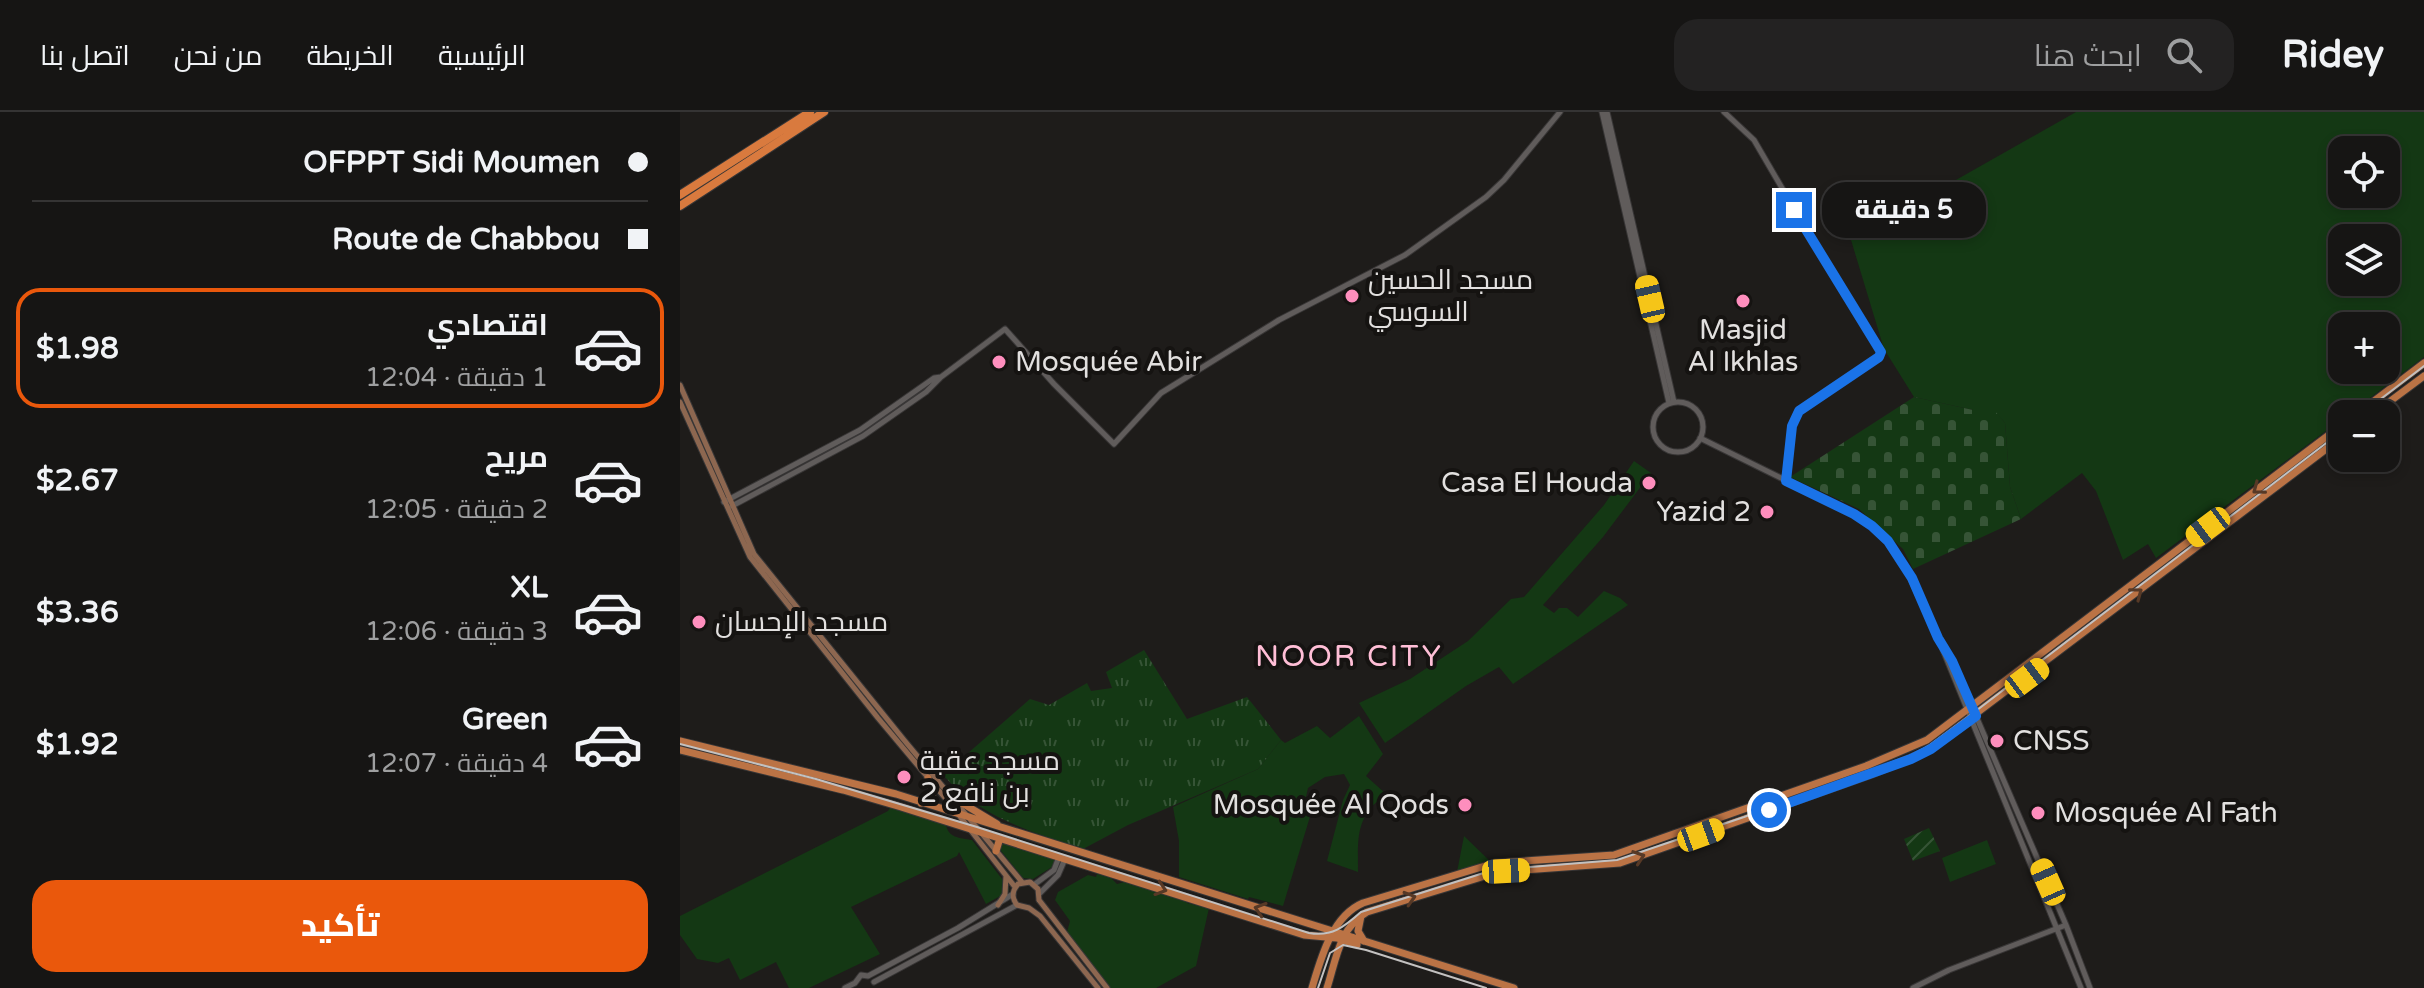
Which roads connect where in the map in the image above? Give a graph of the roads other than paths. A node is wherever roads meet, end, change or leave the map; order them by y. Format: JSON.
{"nodes":[{"id":1,"x":810,"y":112,"type":"edge"},
{"id":2,"x":824,"y":112,"type":"edge"},
{"id":3,"x":1560,"y":112,"type":"edge"},
{"id":4,"x":1605,"y":112,"type":"edge"},
{"id":5,"x":1724,"y":112,"type":"edge"},
{"id":6,"x":680,"y":195,"type":"edge"},
{"id":7,"x":680,"y":206,"type":"edge"},
{"id":8,"x":2424,"y":363,"type":"edge"},
{"id":9,"x":2424,"y":376,"type":"edge"},
{"id":10,"x":680,"y":385,"type":"edge"},
{"id":11,"x":2375,"y":400,"type":"edge"},
{"id":12,"x":2392,"y":400,"type":"edge"},
{"id":13,"x":680,"y":402,"type":"edge"},
{"id":14,"x":1672,"y":403,"type":"junction"},
{"id":15,"x":2328,"y":436,"type":"edge"},
{"id":16,"x":1700,"y":438,"type":"junction"},
{"id":17,"x":2328,"y":448,"type":"edge"},
{"id":18,"x":1786,"y":481,"type":"junction"},
{"id":19,"x":729,"y":504,"type":"junction"},
{"id":20,"x":1969,"y":709,"type":"junction"},
{"id":21,"x":1973,"y":718,"type":"junction"},
{"id":22,"x":680,"y":741,"type":"edge"},
{"id":23,"x":680,"y":750,"type":"edge"},
{"id":24,"x":928,"y":778,"type":"junction"},
{"id":25,"x":952,"y":797,"type":"junction"},
{"id":26,"x":921,"y":803,"type":"junction"},
{"id":27,"x":956,"y":811,"type":"junction"},
{"id":28,"x":971,"y":819,"type":"junction"},
{"id":29,"x":968,"y":828,"type":"junction"},
{"id":30,"x":980,"y":832,"type":"junction"},
{"id":31,"x":1009,"y":832,"type":"junction"},
{"id":32,"x":1000,"y":838,"type":"junction"},
{"id":33,"x":996,"y":851,"type":"junction"},
{"id":34,"x":1063,"y":857,"type":"junction"},
{"id":35,"x":1006,"y":875,"type":"junction"},
{"id":36,"x":1022,"y":882,"type":"junction"},
{"id":37,"x":1035,"y":884,"type":"junction"},
{"id":38,"x":1014,"y":891,"type":"junction"},
{"id":39,"x":1039,"y":896,"type":"junction"},
{"id":40,"x":998,"y":905,"type":"junction"},
{"id":41,"x":1017,"y":905,"type":"junction"},
{"id":42,"x":1029,"y":908,"type":"junction"},
{"id":43,"x":1361,"y":916,"type":"junction"},
{"id":44,"x":2066,"y":925,"type":"junction"},
{"id":45,"x":2057,"y":929,"type":"junction"},
{"id":46,"x":1335,"y":931,"type":"junction"},
{"id":47,"x":1312,"y":937,"type":"junction"},
{"id":48,"x":1343,"y":937,"type":"junction"},
{"id":49,"x":1366,"y":942,"type":"junction"},
{"id":50,"x":1321,"y":961,"type":"junction"},
{"id":51,"x":868,"y":976,"type":"junction"},
{"id":52,"x":855,"y":985,"type":"edge"},
{"id":53,"x":873,"y":985,"type":"edge"},
{"id":54,"x":845,"y":988,"type":"edge"},
{"id":55,"x":1098,"y":988,"type":"edge"},
{"id":56,"x":1107,"y":988,"type":"edge"},
{"id":57,"x":1312,"y":988,"type":"edge"},
{"id":58,"x":1327,"y":988,"type":"edge"},
{"id":59,"x":1500,"y":988,"type":"edge"},
{"id":60,"x":1514,"y":988,"type":"edge"},
{"id":61,"x":1913,"y":988,"type":"edge"},
{"id":62,"x":2081,"y":988,"type":"edge"},
{"id":63,"x":2090,"y":988,"type":"edge"}],
"edges":[{"from":1,"to":6,"type":"highway"},
{"from":2,"to":7,"type":"highway"},
{"from":3,"to":19,"type":"street"},
{"from":4,"to":14,"type":"street"},
{"from":5,"to":18,"type":"street"},
{"from":8,"to":11,"type":"main road"},
{"from":9,"to":12,"type":"main road"},
{"from":10,"to":19,"type":"main road"},
{"from":13,"to":19,"type":"main road"},
{"from":14,"to":16,"type":"street"},
{"from":14,"to":16,"type":"street"},
{"from":15,"to":20,"type":"main road","one_way":true},
{"from":16,"to":18,"type":"street"},
{"from":21,"to":17,"type":"main road","one_way":true},
{"from":18,"to":20,"type":"street"},
{"from":19,"to":24,"type":"main road"},
{"from":19,"to":25,"type":"main road"},
{"from":20,"to":21,"type":"street"},
{"from":20,"to":46,"type":"main road"},
{"from":43,"to":21,"type":"main road","one_way":true},
{"from":21,"to":44,"type":"street"},
{"from":21,"to":45,"type":"street"},
{"from":22,"to":26,"type":"main road"},
{"from":23,"to":29,"type":"main road"},
{"from":24,"to":26,"type":"main road"},
{"from":24,"to":27,"type":"main road"},
{"from":25,"to":28,"type":"main road"},
{"from":25,"to":31,"type":"main road"},
{"from":26,"to":27,"type":"main road"},
{"from":27,"to":28,"type":"main road"},
{"from":27,"to":29,"type":"main road"},
{"from":28,"to":30,"type":"main road"},
{"from":28,"to":31,"type":"main road"},
{"from":29,"to":30,"type":"main road"},
{"from":29,"to":35,"type":"main road"},
{"from":30,"to":32,"type":"main road"},
{"from":30,"to":33,"type":"main road"},
{"from":46,"to":31,"type":"main road","one_way":true},
{"from":32,"to":33,"type":"main road"},
{"from":32,"to":34,"type":"main road"},
{"from":33,"to":36,"type":"main road"},
{"from":34,"to":37,"type":"street"},
{"from":34,"to":39,"type":"street"},
{"from":34,"to":47,"type":"main road","one_way":true},
{"from":35,"to":38,"type":"main road"},
{"from":35,"to":40,"type":"main road"},
{"from":36,"to":37,"type":"main road"},
{"from":36,"to":38,"type":"main road"},
{"from":37,"to":39,"type":"main road"},
{"from":38,"to":40,"type":"street"},
{"from":38,"to":41,"type":"main road"},
{"from":39,"to":42,"type":"main road"},
{"from":39,"to":56,"type":"main road"},
{"from":40,"to":51,"type":"street"},
{"from":41,"to":42,"type":"main road"},
{"from":41,"to":53,"type":"street"},
{"from":42,"to":55,"type":"main road"},
{"from":43,"to":48,"type":"main road"},
{"from":43,"to":49,"type":"main road"},
{"from":44,"to":45,"type":"street"},
{"from":44,"to":63,"type":"street"},
{"from":45,"to":61,"type":"street"},
{"from":45,"to":62,"type":"street"},
{"from":46,"to":47,"type":"main road"},
{"from":46,"to":48,"type":"main road"},
{"from":46,"to":50,"type":"main road"},
{"from":47,"to":50,"type":"main road"},
{"from":48,"to":49,"type":"main road"},
{"from":48,"to":58,"type":"main road"},
{"from":48,"to":59,"type":"main road"},
{"from":49,"to":60,"type":"main road"},
{"from":50,"to":57,"type":"main road"},
{"from":51,"to":52,"type":"street"},
{"from":51,"to":53,"type":"street"},
{"from":52,"to":54,"type":"street"}]}
